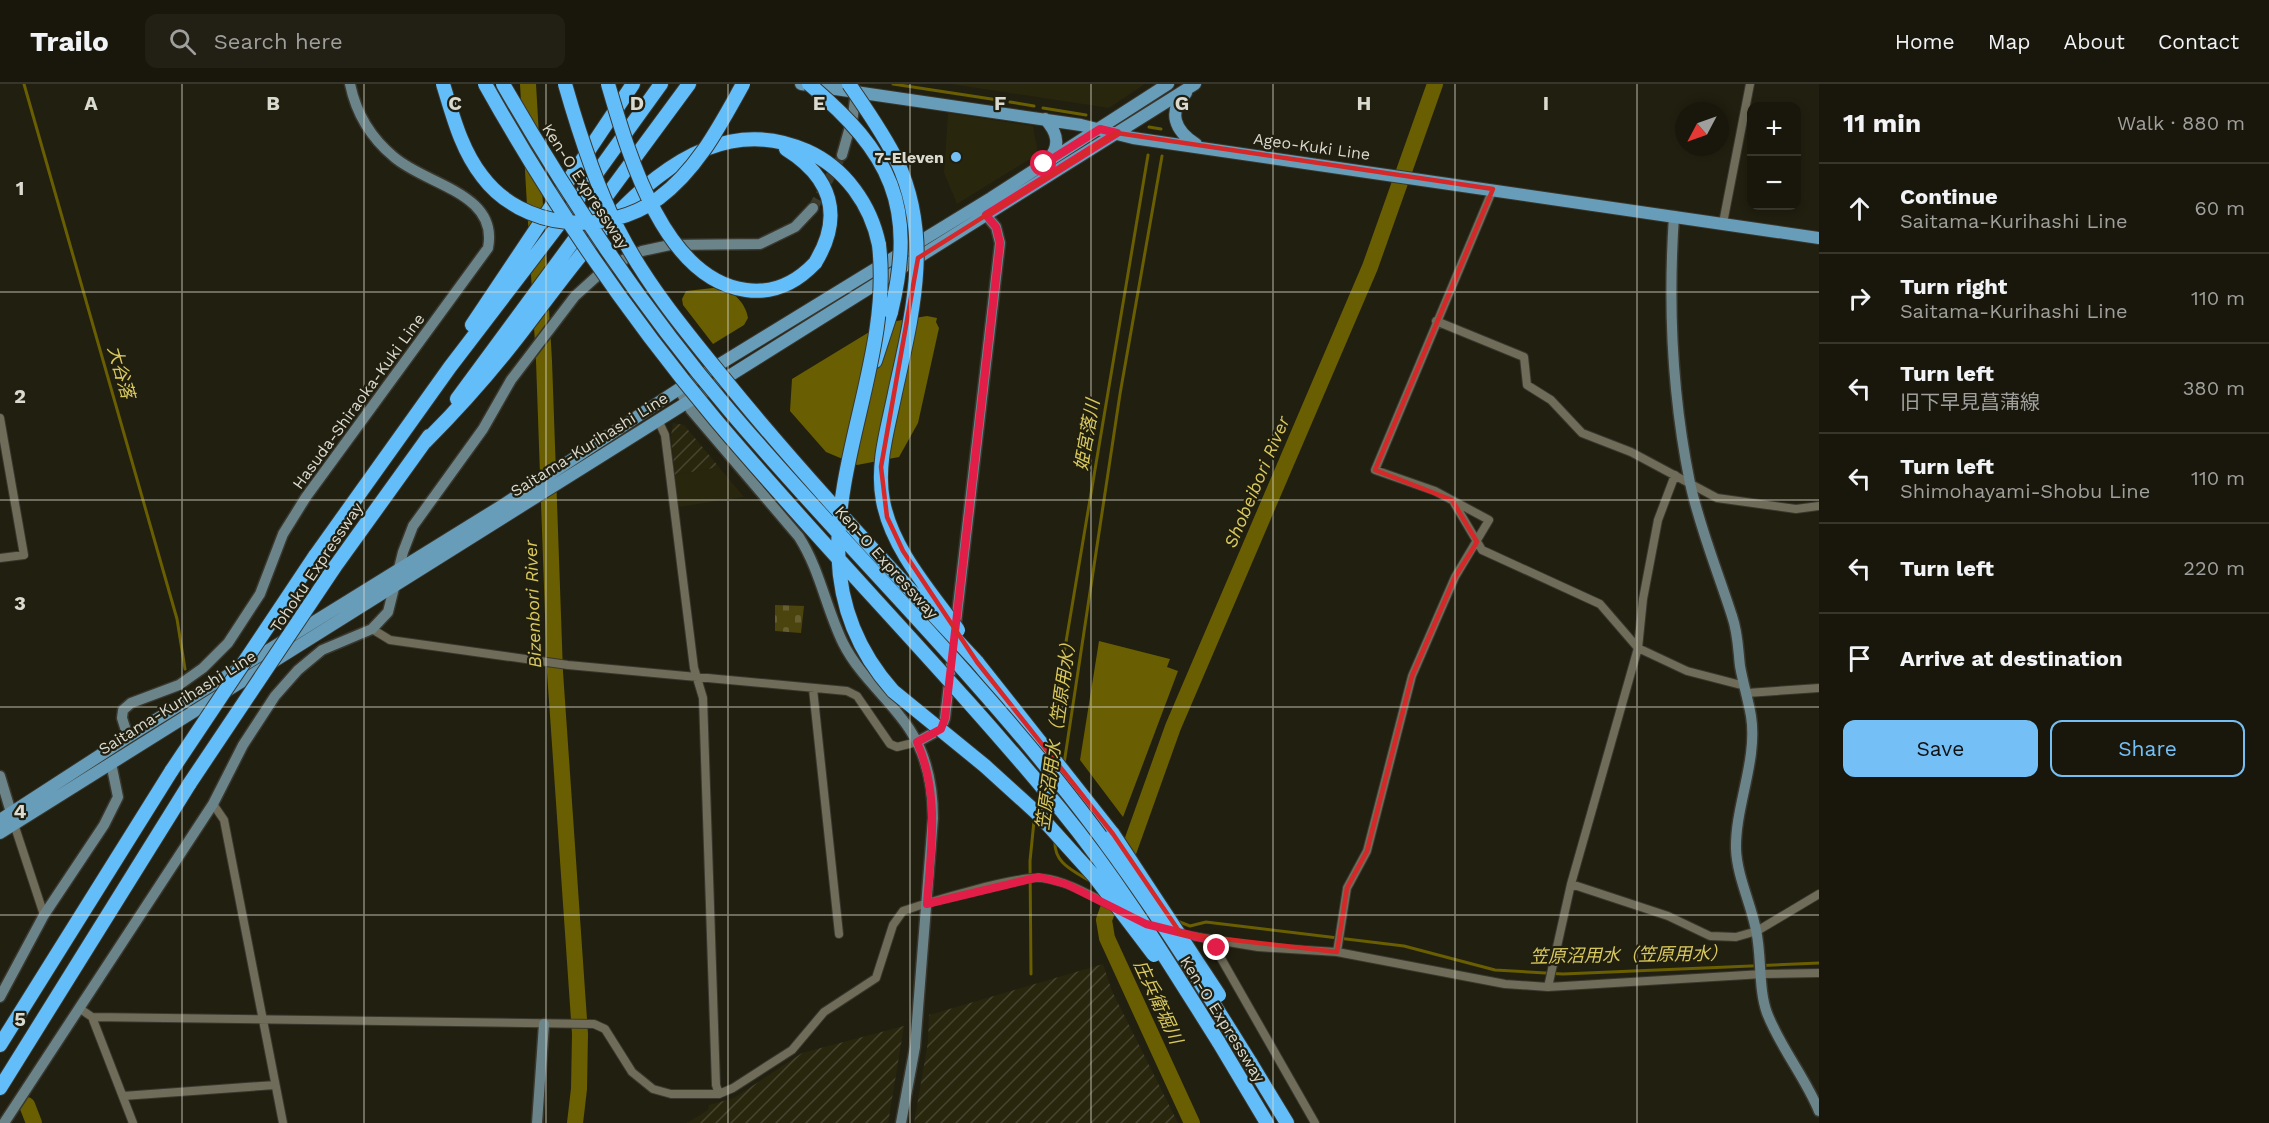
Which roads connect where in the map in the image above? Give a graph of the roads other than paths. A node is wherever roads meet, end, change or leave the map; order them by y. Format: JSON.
{"nodes":[{"id":1,"x":350,"y":84,"type":"edge"},
{"id":2,"x":442,"y":84,"type":"edge"},
{"id":3,"x":485,"y":84,"type":"edge"},
{"id":4,"x":503,"y":84,"type":"edge"},
{"id":5,"x":565,"y":84,"type":"edge"},
{"id":6,"x":608,"y":84,"type":"edge"},
{"id":7,"x":633,"y":84,"type":"edge"},
{"id":8,"x":661,"y":84,"type":"edge"},
{"id":9,"x":688,"y":84,"type":"edge"},
{"id":10,"x":743,"y":84,"type":"edge"},
{"id":11,"x":801,"y":84,"type":"edge"},
{"id":12,"x":809,"y":84,"type":"edge"},
{"id":13,"x":1168,"y":84,"type":"edge"},
{"id":14,"x":1195,"y":84,"type":"edge"},
{"id":15,"x":1750,"y":84,"type":"edge"},
{"id":16,"x":854,"y":87,"type":"edge"},
{"id":17,"x":1045,"y":119,"type":"junction"},
{"id":18,"x":1100,"y":129,"type":"junction"},
{"id":19,"x":1117,"y":133,"type":"junction"},
{"id":20,"x":752,"y":140,"type":"junction"},
{"id":21,"x":1201,"y":146,"type":"junction"},
{"id":22,"x":842,"y":155,"type":"tunnel mouth"},
{"id":23,"x":1044,"y":164,"type":"junction"},
{"id":24,"x":1493,"y":189,"type":"junction"},
{"id":25,"x":813,"y":208,"type":"tunnel mouth"},
{"id":26,"x":986,"y":215,"type":"junction"},
{"id":27,"x":1674,"y":216,"type":"junction"},
{"id":28,"x":1723,"y":223,"type":"junction"},
{"id":29,"x":1819,"y":238,"type":"edge"},
{"id":30,"x":1436,"y":321,"type":"junction"},
{"id":31,"x":450,"y":367,"type":"junction"},
{"id":32,"x":679,"y":389,"type":"junction"},
{"id":33,"x":862,"y":400,"type":"junction"},
{"id":34,"x":686,"y":402,"type":"junction"},
{"id":35,"x":0,"y":418,"type":"edge"},
{"id":36,"x":658,"y":420,"type":"junction"},
{"id":37,"x":425,"y":442,"type":"junction"},
{"id":38,"x":1675,"y":476,"type":"junction"},
{"id":39,"x":1690,"y":483,"type":"junction"},
{"id":40,"x":1452,"y":500,"type":"junction"},
{"id":41,"x":1819,"y":506,"type":"edge"},
{"id":42,"x":1477,"y":542,"type":"junction"},
{"id":43,"x":0,"y":558,"type":"edge"},
{"id":44,"x":398,"y":571,"type":"junction"},
{"id":45,"x":394,"y":586,"type":"junction"},
{"id":46,"x":372,"y":629,"type":"junction"},
{"id":47,"x":1638,"y":648,"type":"junction"},
{"id":48,"x":977,"y":662,"type":"junction"},
{"id":49,"x":696,"y":677,"type":"junction"},
{"id":50,"x":1819,"y":688,"type":"edge"},
{"id":51,"x":813,"y":689,"type":"junction"},
{"id":52,"x":1746,"y":690,"type":"junction"},
{"id":53,"x":128,"y":737,"type":"junction"},
{"id":54,"x":917,"y":742,"type":"junction"},
{"id":55,"x":111,"y":763,"type":"junction"},
{"id":56,"x":0,"y":776,"type":"edge"},
{"id":57,"x":213,"y":804,"type":"junction"},
{"id":58,"x":13,"y":818,"type":"junction"},
{"id":59,"x":0,"y":820,"type":"edge"},
{"id":60,"x":0,"y":833,"type":"edge"},
{"id":61,"x":1571,"y":884,"type":"junction"},
{"id":62,"x":1819,"y":894,"type":"edge"},
{"id":63,"x":927,"y":904,"type":"junction"},
{"id":64,"x":44,"y":915,"type":"junction"},
{"id":65,"x":1757,"y":931,"type":"junction"},
{"id":66,"x":839,"y":934,"type":"dead end"},
{"id":67,"x":1218,"y":942,"type":"junction"},
{"id":68,"x":1337,"y":952,"type":"junction"},
{"id":69,"x":1819,"y":973,"type":"edge"},
{"id":70,"x":1763,"y":974,"type":"junction"},
{"id":71,"x":1548,"y":987,"type":"junction"},
{"id":72,"x":0,"y":997,"type":"edge"},
{"id":73,"x":79,"y":1008,"type":"junction"},
{"id":74,"x":92,"y":1017,"type":"junction"},
{"id":75,"x":263,"y":1020,"type":"junction"},
{"id":76,"x":549,"y":1024,"type":"junction"},
{"id":77,"x":1218,"y":1041,"type":"junction"},
{"id":78,"x":0,"y":1045,"type":"edge"},
{"id":79,"x":1250,"y":1062,"type":"junction"},
{"id":80,"x":275,"y":1085,"type":"junction"},
{"id":81,"x":0,"y":1088,"type":"edge"},
{"id":82,"x":719,"y":1094,"type":"junction"},
{"id":83,"x":123,"y":1096,"type":"junction"},
{"id":84,"x":1819,"y":1111,"type":"edge"},
{"id":85,"x":4,"y":1123,"type":"edge"},
{"id":86,"x":134,"y":1123,"type":"edge"},
{"id":87,"x":283,"y":1123,"type":"edge"},
{"id":88,"x":537,"y":1123,"type":"edge"},
{"id":89,"x":901,"y":1123,"type":"edge"},
{"id":90,"x":1267,"y":1123,"type":"edge"},
{"id":91,"x":1287,"y":1123,"type":"edge"},
{"id":92,"x":1315,"y":1123,"type":"edge"}],
"edges":[{"from":1,"to":53,"type":"street","name":"Hasuda-Shiraoka-Kuki Line"},
{"from":2,"to":10,"type":"highway","bridge":true},
{"from":3,"to":77,"type":"highway","name":"Ken-O Expressway","bridge":true},
{"from":4,"to":79,"type":"highway","name":"Ken-O Expressway","bridge":true},
{"from":5,"to":48,"type":"highway","bridge":true},
{"from":6,"to":20,"type":"highway","bridge":true},
{"from":7,"to":31,"type":"highway","bridge":true},
{"from":8,"to":31,"type":"highway","name":"Tohoku Expressway","bridge":true},
{"from":9,"to":37,"type":"highway","name":"Tohoku Expressway"},
{"from":11,"to":16,"type":"main road","name":"Ageo-Kuki Line"},
{"from":12,"to":33,"type":"highway","bridge":true},
{"from":13,"to":18,"type":"main road","name":"Saitama-Kurihashi Line"},
{"from":14,"to":19,"type":"main road","name":"Saitama-Kurihashi Line"},
{"from":14,"to":21,"type":"main road"},
{"from":15,"to":28,"type":"street"},
{"from":16,"to":17,"type":"main road","name":"Ageo-Kuki Line"},
{"from":16,"to":22,"type":"street"},
{"from":16,"to":48,"type":"highway","bridge":true},
{"from":17,"to":18,"type":"main road","name":"Ageo-Kuki Line"},
{"from":17,"to":23,"type":"main road"},
{"from":18,"to":19,"type":"main road","name":"Ageo-Kuki Line"},
{"from":18,"to":23,"type":"main road","name":"Saitama-Kurihashi Line"},
{"from":19,"to":21,"type":"main road","name":"Ageo-Kuki Line"},
{"from":19,"to":26,"type":"main road","name":"Saitama-Kurihashi Line"},
{"from":20,"to":33,"type":"highway","bridge":true},
{"from":20,"to":37,"type":"highway"},
{"from":21,"to":24,"type":"main road","name":"Ageo-Kuki Line"},
{"from":23,"to":32,"type":"main road","name":"Saitama-Kurihashi Line"},
{"from":24,"to":27,"type":"main road","name":"Ageo-Kuki Line"},
{"from":24,"to":30,"type":"street"},
{"from":25,"to":44,"type":"street"},
{"from":26,"to":34,"type":"main road","name":"Saitama-Kurihashi Line"},
{"from":26,"to":54,"type":"street"},
{"from":27,"to":28,"type":"main road","name":"Ageo-Kuki Line"},
{"from":27,"to":39,"type":"street"},
{"from":28,"to":29,"type":"main road","name":"Ageo-Kuki Line"},
{"from":30,"to":38,"type":"street"},
{"from":30,"to":40,"type":"street"},
{"from":31,"to":78,"type":"highway","name":"Tohoku Expressway","bridge":true},
{"from":32,"to":34,"type":"street"},
{"from":32,"to":44,"type":"main road","name":"Saitama-Kurihashi Line"},
{"from":33,"to":77,"type":"highway","bridge":true},
{"from":34,"to":36,"type":"main road","name":"Saitama-Kurihashi Line"},
{"from":34,"to":54,"type":"street"},
{"from":35,"to":43,"type":"street"},
{"from":36,"to":45,"type":"main road","name":"Saitama-Kurihashi Line"},
{"from":36,"to":49,"type":"street"},
{"from":37,"to":81,"type":"highway","name":"Tohoku Expressway","bridge":true},
{"from":38,"to":39,"type":"street"},
{"from":38,"to":47,"type":"street"},
{"from":39,"to":41,"type":"street"},
{"from":39,"to":52,"type":"street"},
{"from":40,"to":42,"type":"street"},
{"from":40,"to":42,"type":"street"},
{"from":42,"to":47,"type":"street"},
{"from":42,"to":68,"type":"street"},
{"from":44,"to":45,"type":"street"},
{"from":44,"to":53,"type":"main road","name":"Saitama-Kurihashi Line"},
{"from":45,"to":46,"type":"street"},
{"from":45,"to":55,"type":"main road","name":"Saitama-Kurihashi Line"},
{"from":46,"to":49,"type":"street"},
{"from":46,"to":57,"type":"street"},
{"from":47,"to":52,"type":"street"},
{"from":47,"to":61,"type":"street"},
{"from":48,"to":79,"type":"highway","bridge":true},
{"from":49,"to":51,"type":"street"},
{"from":49,"to":82,"type":"street"},
{"from":50,"to":52,"type":"street"},
{"from":51,"to":54,"type":"street"},
{"from":51,"to":66,"type":"street"},
{"from":52,"to":65,"type":"street"},
{"from":53,"to":58,"type":"main road","name":"Saitama-Kurihashi Line"},
{"from":54,"to":63,"type":"street"},
{"from":55,"to":58,"type":"main road","name":"Saitama-Kurihashi Line"},
{"from":55,"to":64,"type":"street"},
{"from":56,"to":58,"type":"street"},
{"from":57,"to":73,"type":"street"},
{"from":57,"to":75,"type":"street"},
{"from":58,"to":59,"type":"main road","name":"Saitama-Kurihashi Line"},
{"from":58,"to":60,"type":"main road","name":"Saitama-Kurihashi Line"},
{"from":58,"to":64,"type":"street"},
{"from":61,"to":65,"type":"street"},
{"from":61,"to":71,"type":"street"},
{"from":62,"to":65,"type":"street"},
{"from":63,"to":67,"type":"street"},
{"from":63,"to":82,"type":"street"},
{"from":63,"to":89,"type":"street"},
{"from":64,"to":72,"type":"street"},
{"from":65,"to":70,"type":"street"},
{"from":67,"to":68,"type":"street"},
{"from":67,"to":92,"type":"street"},
{"from":68,"to":71,"type":"street"},
{"from":69,"to":70,"type":"street"},
{"from":70,"to":71,"type":"street"},
{"from":70,"to":84,"type":"street"},
{"from":73,"to":74,"type":"street"},
{"from":73,"to":85,"type":"street"},
{"from":74,"to":75,"type":"street"},
{"from":74,"to":83,"type":"street"},
{"from":75,"to":76,"type":"street"},
{"from":75,"to":80,"type":"street"},
{"from":76,"to":82,"type":"street"},
{"from":76,"to":88,"type":"street"},
{"from":77,"to":90,"type":"highway","name":"Ken-O Expressway"},
{"from":79,"to":91,"type":"highway","name":"Ken-O Expressway"},
{"from":80,"to":83,"type":"street"},
{"from":80,"to":87,"type":"street"},
{"from":83,"to":86,"type":"street"}]}
